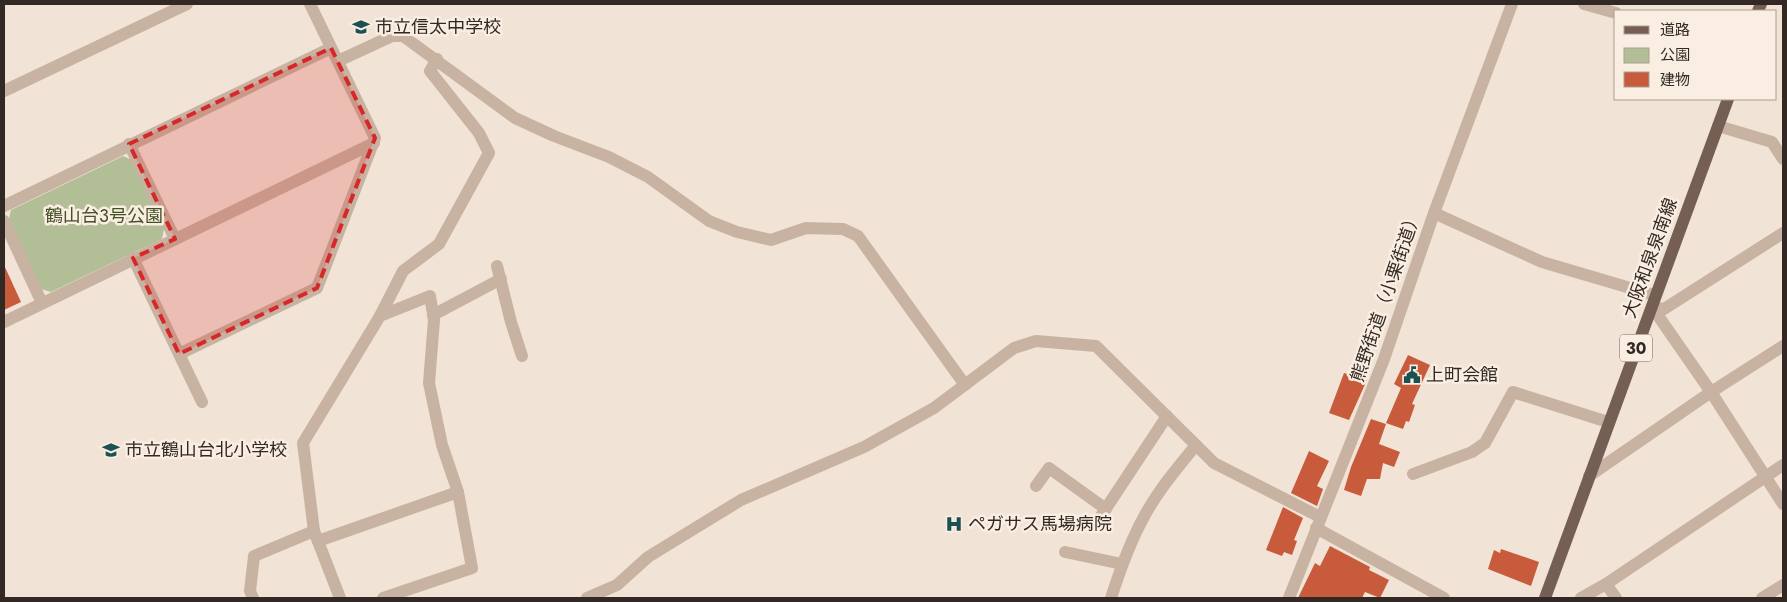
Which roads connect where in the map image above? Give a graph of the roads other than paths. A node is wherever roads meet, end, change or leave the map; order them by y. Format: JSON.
{"nodes":[{"id":1,"x":187,"y":4,"type":"edge"},
{"id":2,"x":310,"y":4,"type":"edge"},
{"id":3,"x":1512,"y":4,"type":"edge"},
{"id":4,"x":1584,"y":4,"type":"edge"},
{"id":5,"x":1614,"y":12,"type":"edge"},
{"id":6,"x":331,"y":48,"type":"junction"},
{"id":7,"x":436,"y":59,"type":"junction"},
{"id":8,"x":338,"y":61,"type":"junction"},
{"id":9,"x":4,"y":91,"type":"edge"},
{"id":10,"x":1728,"y":100,"type":"edge"},
{"id":11,"x":1718,"y":126,"type":"junction"},
{"id":12,"x":374,"y":143,"type":"junction"},
{"id":13,"x":129,"y":144,"type":"junction"},
{"id":14,"x":1783,"y":159,"type":"edge"},
{"id":15,"x":4,"y":206,"type":"edge"},
{"id":16,"x":1434,"y":213,"type":"junction"},
{"id":17,"x":4,"y":221,"type":"edge"},
{"id":18,"x":1783,"y":233,"type":"edge"},
{"id":19,"x":175,"y":239,"type":"junction"},
{"id":20,"x":133,"y":258,"type":"junction"},
{"id":21,"x":497,"y":266,"type":"dead end"},
{"id":22,"x":500,"y":279,"type":"junction"},
{"id":23,"x":1653,"y":301,"type":"junction"},
{"id":24,"x":42,"y":303,"type":"junction"},
{"id":25,"x":433,"y":315,"type":"junction"},
{"id":26,"x":380,"y":316,"type":"junction"},
{"id":27,"x":4,"y":322,"type":"edge"},
{"id":28,"x":1783,"y":346,"type":"edge"},
{"id":29,"x":179,"y":354,"type":"junction"},
{"id":30,"x":522,"y":356,"type":"dead end"},
{"id":31,"x":965,"y":384,"type":"junction"},
{"id":32,"x":1711,"y":392,"type":"junction"},
{"id":33,"x":202,"y":402,"type":"dead end"},
{"id":34,"x":1167,"y":416,"type":"junction"},
{"id":35,"x":1608,"y":422,"type":"junction"},
{"id":36,"x":1196,"y":445,"type":"junction"},
{"id":37,"x":1783,"y":465,"type":"edge"},
{"id":38,"x":1414,"y":474,"type":"dead end"},
{"id":39,"x":1589,"y":476,"type":"junction"},
{"id":40,"x":1766,"y":477,"type":"junction"},
{"id":41,"x":1036,"y":486,"type":"dead end"},
{"id":42,"x":458,"y":492,"type":"junction"},
{"id":43,"x":1783,"y":504,"type":"edge"},
{"id":44,"x":1318,"y":522,"type":"junction"},
{"id":45,"x":316,"y":536,"type":"junction"},
{"id":46,"x":1065,"y":552,"type":"dead end"},
{"id":47,"x":1122,"y":564,"type":"junction"},
{"id":48,"x":1606,"y":584,"type":"junction"},
{"id":49,"x":1783,"y":585,"type":"edge"},
{"id":50,"x":253,"y":598,"type":"edge"},
{"id":51,"x":340,"y":598,"type":"edge"},
{"id":52,"x":383,"y":598,"type":"edge"},
{"id":53,"x":587,"y":598,"type":"edge"},
{"id":54,"x":1111,"y":598,"type":"edge"},
{"id":55,"x":1289,"y":598,"type":"edge"},
{"id":56,"x":1444,"y":598,"type":"edge"},
{"id":57,"x":1545,"y":598,"type":"edge"},
{"id":58,"x":1581,"y":598,"type":"edge"},
{"id":59,"x":1616,"y":598,"type":"edge"},
{"id":60,"x":1762,"y":598,"type":"edge"}],
"edges":[{"from":1,"to":9,"type":"street"},
{"from":2,"to":6,"type":"street"},
{"from":3,"to":16,"type":"street","name":"熊野街道（小栗街道）"},
{"from":4,"to":5,"type":"street"},
{"from":6,"to":8,"type":"street"},
{"from":6,"to":13,"type":"street"},
{"from":7,"to":8,"type":"street"},
{"from":7,"to":26,"type":"street"},
{"from":7,"to":31,"type":"street"},
{"from":8,"to":12,"type":"street"},
{"from":10,"to":11,"type":"main road","name":"大阪和泉泉南線","number":"30"},
{"from":11,"to":14,"type":"street"},
{"from":11,"to":23,"type":"main road","name":"大阪和泉泉南線","number":"30"},
{"from":12,"to":19,"type":"street"},
{"from":12,"to":29,"type":"street"},
{"from":13,"to":15,"type":"street"},
{"from":13,"to":19,"type":"street"},
{"from":16,"to":23,"type":"street"},
{"from":16,"to":44,"type":"street","name":"熊野街道（小栗街道）"},
{"from":17,"to":24,"type":"street"},
{"from":18,"to":23,"type":"street"},
{"from":19,"to":20,"type":"street"},
{"from":20,"to":24,"type":"street"},
{"from":20,"to":29,"type":"street"},
{"from":21,"to":22,"type":"street"},
{"from":22,"to":25,"type":"street"},
{"from":22,"to":30,"type":"street"},
{"from":23,"to":32,"type":"street"},
{"from":23,"to":35,"type":"main road","name":"大阪和泉泉南線","number":"30"},
{"from":24,"to":27,"type":"street"},
{"from":25,"to":26,"type":"street"},
{"from":25,"to":42,"type":"street"},
{"from":26,"to":45,"type":"street"},
{"from":28,"to":32,"type":"street"},
{"from":29,"to":33,"type":"street"},
{"from":31,"to":34,"type":"street"},
{"from":31,"to":53,"type":"street"},
{"from":32,"to":39,"type":"street"},
{"from":32,"to":40,"type":"street"},
{"from":34,"to":36,"type":"street"},
{"from":34,"to":41,"type":"street"},
{"from":35,"to":38,"type":"street"},
{"from":35,"to":39,"type":"main road","name":"大阪和泉泉南線","number":"30"},
{"from":36,"to":44,"type":"street"},
{"from":36,"to":47,"type":"street"},
{"from":37,"to":40,"type":"street"},
{"from":39,"to":57,"type":"main road","name":"大阪和泉泉南線","number":"30"},
{"from":40,"to":43,"type":"street"},
{"from":40,"to":48,"type":"street"},
{"from":42,"to":45,"type":"street"},
{"from":42,"to":52,"type":"street"},
{"from":44,"to":55,"type":"street","name":"熊野街道（小栗街道）"},
{"from":44,"to":56,"type":"street"},
{"from":45,"to":50,"type":"street"},
{"from":45,"to":51,"type":"street"},
{"from":46,"to":47,"type":"street"},
{"from":47,"to":54,"type":"street"},
{"from":48,"to":58,"type":"street"},
{"from":48,"to":59,"type":"street"},
{"from":49,"to":60,"type":"street"}]}
